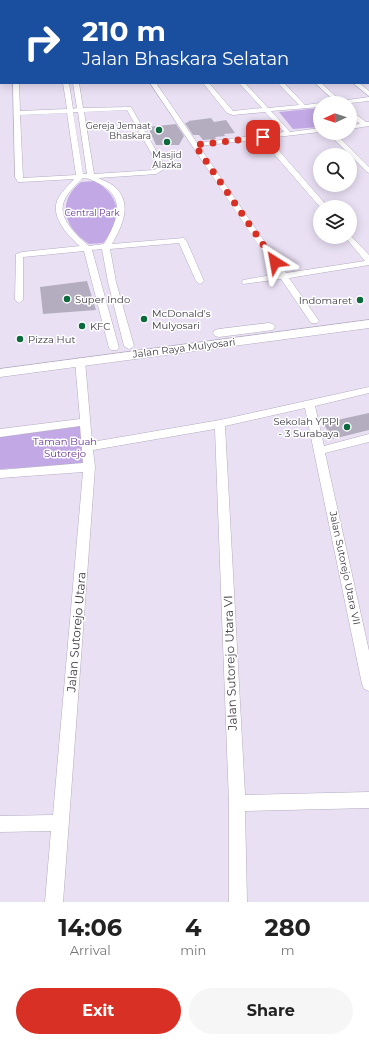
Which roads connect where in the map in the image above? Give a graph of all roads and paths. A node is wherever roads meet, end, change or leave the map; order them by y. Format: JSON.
{"nodes":[{"id":1,"x":16,"y":84,"type":"edge"},
{"id":2,"x":66,"y":84,"type":"edge"},
{"id":3,"x":76,"y":84,"type":"edge"},
{"id":4,"x":154,"y":84,"type":"edge"},
{"id":5,"x":207,"y":84,"type":"edge"},
{"id":6,"x":243,"y":84,"type":"edge"},
{"id":7,"x":282,"y":84,"type":"edge"},
{"id":8,"x":319,"y":84,"type":"edge"},
{"id":9,"x":357,"y":84,"type":"edge"},
{"id":10,"x":369,"y":94,"type":"edge"},
{"id":11,"x":332,"y":96,"type":"edge"},
{"id":12,"x":369,"y":99,"type":"edge"},
{"id":13,"x":357,"y":101,"type":"edge"},
{"id":14,"x":313,"y":106,"type":"edge"},
{"id":15,"x":304,"y":107,"type":"junction"},
{"id":16,"x":80,"y":109,"type":"junction"},
{"id":17,"x":69,"y":110,"type":"junction"},
{"id":18,"x":266,"y":110,"type":"junction"},
{"id":19,"x":17,"y":113,"type":"junction"},
{"id":20,"x":357,"y":117,"type":"edge"},
{"id":21,"x":367,"y":125,"type":"edge"},
{"id":22,"x":357,"y":126,"type":"edge"},
{"id":23,"x":313,"y":131,"type":"edge"},
{"id":24,"x":288,"y":133,"type":"junction"},
{"id":25,"x":263,"y":137,"type":"junction"},
{"id":26,"x":338,"y":140,"type":"edge"},
{"id":27,"x":195,"y":145,"type":"junction"},
{"id":28,"x":369,"y":171,"type":"edge"},
{"id":29,"x":80,"y":177,"type":"junction"},
{"id":30,"x":91,"y":177,"type":"junction"},
{"id":31,"x":318,"y":200,"type":"edge"},
{"id":32,"x":356,"y":244,"type":"edge"},
{"id":33,"x":106,"y":248,"type":"junction"},
{"id":34,"x":88,"y":249,"type":"junction"},
{"id":35,"x":369,"y":261,"type":"edge"},
{"id":36,"x":284,"y":276,"type":"junction"},
{"id":37,"x":200,"y":281,"type":"dead end"},
{"id":38,"x":112,"y":282,"type":"junction"},
{"id":39,"x":246,"y":282,"type":"dead end"},
{"id":40,"x":97,"y":284,"type":"junction"},
{"id":41,"x":19,"y":300,"type":"dead end"},
{"id":42,"x":369,"y":315,"type":"edge"},
{"id":43,"x":314,"y":321,"type":"junction"},
{"id":44,"x":369,"y":324,"type":"edge"},
{"id":45,"x":129,"y":346,"type":"junction"},
{"id":46,"x":114,"y":348,"type":"junction"},
{"id":47,"x":0,"y":362,"type":"edge"},
{"id":48,"x":80,"y":362,"type":"junction"},
{"id":49,"x":0,"y":373,"type":"edge"},
{"id":50,"x":369,"y":390,"type":"edge"},
{"id":51,"x":309,"y":403,"type":"junction"},
{"id":52,"x":86,"y":422,"type":"junction"},
{"id":53,"x":220,"y":424,"type":"junction"},
{"id":54,"x":0,"y":433,"type":"edge"},
{"id":55,"x":369,"y":438,"type":"edge"},
{"id":56,"x":88,"y":447,"type":"junction"},
{"id":57,"x":320,"y":451,"type":"junction"},
{"id":58,"x":89,"y":467,"type":"junction"},
{"id":59,"x":0,"y":474,"type":"edge"},
{"id":60,"x":369,"y":684,"type":"edge"},
{"id":61,"x":369,"y":800,"type":"edge"},
{"id":62,"x":237,"y":803,"type":"junction"},
{"id":63,"x":61,"y":823,"type":"junction"},
{"id":64,"x":0,"y":824,"type":"edge"},
{"id":65,"x":54,"y":902,"type":"edge"},
{"id":66,"x":238,"y":902,"type":"edge"}],
"edges":[{"from":1,"to":19,"type":"street"},
{"from":2,"to":17,"type":"street"},
{"from":3,"to":16,"type":"street"},
{"from":4,"to":27,"type":"street"},
{"from":5,"to":18,"type":"street"},
{"from":6,"to":18,"type":"street"},
{"from":7,"to":15,"type":"street"},
{"from":8,"to":11,"type":"street"},
{"from":9,"to":10,"type":"street"},
{"from":12,"to":13,"type":"street"},
{"from":14,"to":15,"type":"street"},
{"from":15,"to":18,"type":"street"},
{"from":16,"to":17,"type":"street"},
{"from":16,"to":30,"type":"street"},
{"from":16,"to":30,"type":"street"},
{"from":17,"to":19,"type":"street"},
{"from":17,"to":29,"type":"street"},
{"from":18,"to":24,"type":"street"},
{"from":19,"to":29,"type":"street"},
{"from":20,"to":21,"type":"street"},
{"from":21,"to":22,"type":"street"},
{"from":23,"to":24,"type":"street"},
{"from":24,"to":25,"type":"street"},
{"from":25,"to":27,"type":"street"},
{"from":25,"to":31,"type":"street"},
{"from":26,"to":28,"type":"street"},
{"from":27,"to":36,"type":"street"},
{"from":29,"to":30,"type":"street"},
{"from":29,"to":34,"type":"street"},
{"from":30,"to":33,"type":"street"},
{"from":32,"to":35,"type":"street"},
{"from":33,"to":34,"type":"street"},
{"from":33,"to":37,"type":"street"},
{"from":33,"to":38,"type":"street"},
{"from":34,"to":40,"type":"street"},
{"from":34,"to":41,"type":"street"},
{"from":35,"to":36,"type":"street"},
{"from":36,"to":39,"type":"street"},
{"from":36,"to":43,"type":"street"},
{"from":38,"to":40,"type":"street"},
{"from":38,"to":45,"type":"street"},
{"from":40,"to":46,"type":"street"},
{"from":42,"to":43,"type":"main road","name":"Jalan Raya Mulyosari"},
{"from":43,"to":45,"type":"main road","name":"Jalan Raya Mulyosari"},
{"from":44,"to":48,"type":"main road","name":"Jalan Raya Mulyosari"},
{"from":45,"to":46,"type":"main road","name":"Jalan Raya Mulyosari"},
{"from":46,"to":47,"type":"main road","name":"Jalan Raya Mulyosari"},
{"from":48,"to":49,"type":"main road","name":"Jalan Raya Mulyosari"},
{"from":48,"to":52,"type":"street","name":"Jalan Sutorejo Utara"},
{"from":50,"to":51,"type":"street"},
{"from":51,"to":53,"type":"street"},
{"from":51,"to":57,"type":"street","name":"Jalan Sutorejo Utara VII"},
{"from":52,"to":54,"type":"street"},
{"from":52,"to":56,"type":"street","name":"Jalan Sutorejo Utara"},
{"from":53,"to":56,"type":"street"},
{"from":53,"to":62,"type":"street","name":"Jalan Sutorejo Utara VI"},
{"from":55,"to":57,"type":"street"},
{"from":56,"to":58,"type":"street","name":"Jalan Sutorejo Utara"},
{"from":57,"to":60,"type":"street","name":"Jalan Sutorejo Utara VII"},
{"from":58,"to":59,"type":"street"},
{"from":58,"to":63,"type":"street","name":"Jalan Sutorejo Utara"},
{"from":61,"to":62,"type":"street"},
{"from":62,"to":66,"type":"street","name":"Jalan Sutorejo Utara VI"},
{"from":63,"to":64,"type":"street"},
{"from":63,"to":65,"type":"street","name":"Jalan Sutorejo Utara"}]}
